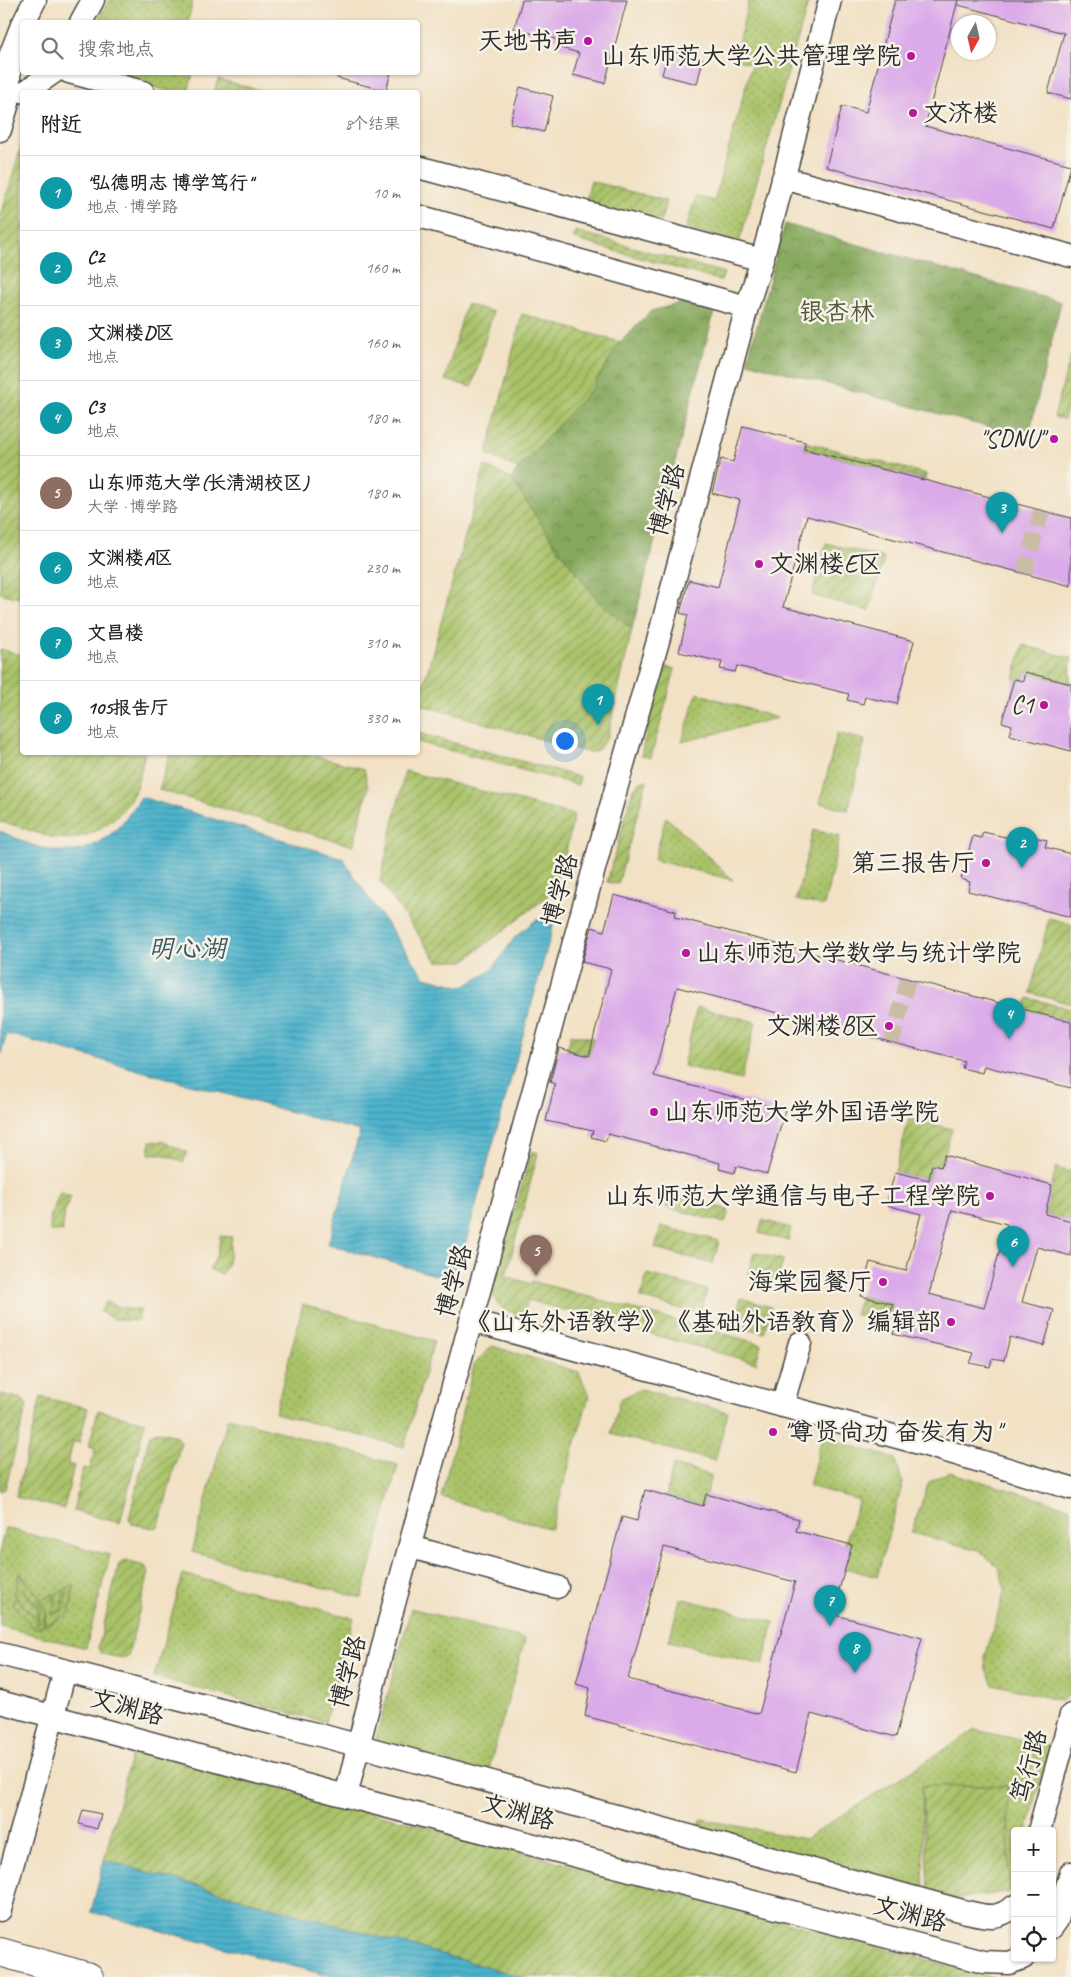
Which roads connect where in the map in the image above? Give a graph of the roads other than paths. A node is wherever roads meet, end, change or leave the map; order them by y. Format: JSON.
{"nodes":[{"id":1,"x":35,"y":0,"type":"edge"},
{"id":2,"x":93,"y":0,"type":"edge"},
{"id":3,"x":830,"y":0,"type":"edge"},
{"id":4,"x":25,"y":20,"type":"edge"},
{"id":5,"x":82,"y":20,"type":"edge"},
{"id":6,"x":20,"y":32,"type":"edge"},
{"id":7,"x":11,"y":57,"type":"edge"},
{"id":8,"x":50,"y":75,"type":"edge"},
{"id":9,"x":80,"y":75,"type":"edge"},
{"id":10,"x":30,"y":90,"type":"edge"},
{"id":11,"x":136,"y":90,"type":"edge"},
{"id":12,"x":16,"y":100,"type":"edge"},
{"id":13,"x":0,"y":130,"type":"edge"},
{"id":14,"x":420,"y":168,"type":"edge"},
{"id":15,"x":783,"y":178,"type":"junction"},
{"id":16,"x":420,"y":217,"type":"edge"},
{"id":17,"x":1071,"y":256,"type":"edge"},
{"id":18,"x":762,"y":260,"type":"junction"},
{"id":19,"x":747,"y":307,"type":"junction"},
{"id":20,"x":472,"y":1321,"type":"junction"},
{"id":21,"x":800,"y":1343,"type":"dead end"},
{"id":22,"x":782,"y":1406,"type":"junction"},
{"id":23,"x":1071,"y":1488,"type":"edge"},
{"id":24,"x":411,"y":1547,"type":"junction"},
{"id":25,"x":557,"y":1587,"type":"dead end"},
{"id":26,"x":0,"y":1654,"type":"edge"},
{"id":27,"x":65,"y":1671,"type":"junction"},
{"id":28,"x":0,"y":1702,"type":"edge"},
{"id":29,"x":1071,"y":1715,"type":"edge"},
{"id":30,"x":53,"y":1716,"type":"junction"},
{"id":31,"x":357,"y":1745,"type":"junction"},
{"id":32,"x":1063,"y":1778,"type":"edge"},
{"id":33,"x":346,"y":1796,"type":"junction"},
{"id":34,"x":1042,"y":1827,"type":"edge"},
{"id":35,"x":1071,"y":1873,"type":"edge"},
{"id":36,"x":0,"y":1910,"type":"edge"},
{"id":37,"x":1011,"y":1910,"type":"edge"},
{"id":38,"x":1056,"y":1921,"type":"edge"},
{"id":39,"x":0,"y":1952,"type":"edge"},
{"id":40,"x":1012,"y":1962,"type":"edge"},
{"id":41,"x":90,"y":1977,"type":"edge"}],
"edges":[{"from":1,"to":4,"type":"street"},
{"from":2,"to":5,"type":"street"},
{"from":3,"to":15,"type":"street","name":"博学路"},
{"from":6,"to":7,"type":"street"},
{"from":7,"to":12,"type":"street"},
{"from":8,"to":10,"type":"street"},
{"from":9,"to":11,"type":"street"},
{"from":12,"to":13,"type":"street"},
{"from":14,"to":18,"type":"street"},
{"from":15,"to":17,"type":"street"},
{"from":15,"to":18,"type":"street","name":"博学路"},
{"from":16,"to":19,"type":"street"},
{"from":18,"to":19,"type":"street","name":"博学路"},
{"from":19,"to":20,"type":"street","name":"博学路"},
{"from":20,"to":22,"type":"street"},
{"from":20,"to":24,"type":"street","name":"博学路"},
{"from":21,"to":22,"type":"street"},
{"from":22,"to":23,"type":"street"},
{"from":24,"to":25,"type":"street"},
{"from":24,"to":31,"type":"street","name":"博学路"},
{"from":26,"to":27,"type":"street","name":"文渊路"},
{"from":27,"to":30,"type":"street"},
{"from":27,"to":31,"type":"street","name":"文渊路"},
{"from":28,"to":30,"type":"street","name":"文渊路"},
{"from":29,"to":32,"type":"street","name":"笃行路"},
{"from":30,"to":33,"type":"street","name":"文渊路"},
{"from":30,"to":36,"type":"street"},
{"from":31,"to":33,"type":"street","name":"博学路"},
{"from":31,"to":37,"type":"street","name":"文渊路"},
{"from":32,"to":34,"type":"street","name":"笃行路"},
{"from":33,"to":40,"type":"street","name":"文渊路"},
{"from":35,"to":38,"type":"street"},
{"from":39,"to":41,"type":"main road"}]}
